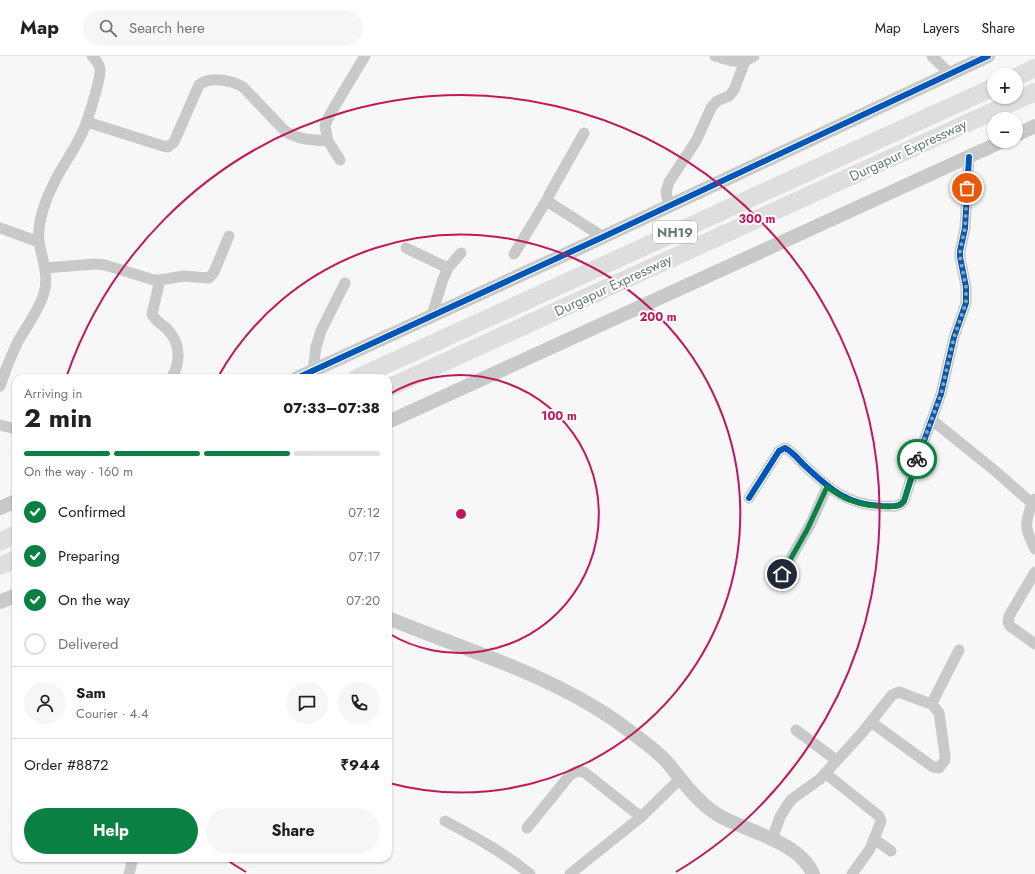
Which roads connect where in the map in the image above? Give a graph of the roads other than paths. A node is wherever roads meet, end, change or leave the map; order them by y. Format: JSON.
{"nodes":[{"id":1,"x":365,"y":56,"type":"edge"},
{"id":2,"x":715,"y":56,"type":"edge"},
{"id":3,"x":932,"y":56,"type":"edge"},
{"id":4,"x":988,"y":56,"type":"edge"},
{"id":5,"x":98,"y":58,"type":"edge"},
{"id":6,"x":743,"y":59,"type":"edge"},
{"id":7,"x":950,"y":74,"type":"junction"},
{"id":8,"x":987,"y":90,"type":"edge"},
{"id":9,"x":1035,"y":92,"type":"edge"},
{"id":10,"x":87,"y":122,"type":"junction"},
{"id":11,"x":1035,"y":126,"type":"edge"},
{"id":12,"x":1023,"y":132,"type":"edge"},
{"id":13,"x":584,"y":133,"type":"dead end"},
{"id":14,"x":328,"y":141,"type":"junction"},
{"id":15,"x":987,"y":148,"type":"edge"},
{"id":16,"x":969,"y":156,"type":"junction"},
{"id":17,"x":340,"y":160,"type":"dead end"},
{"id":18,"x":548,"y":198,"type":"junction"},
{"id":19,"x":669,"y":206,"type":"junction"},
{"id":20,"x":0,"y":228,"type":"edge"},
{"id":21,"x":228,"y":236,"type":"dead end"},
{"id":22,"x":603,"y":237,"type":"junction"},
{"id":23,"x":39,"y":242,"type":"junction"},
{"id":24,"x":406,"y":248,"type":"dead end"},
{"id":25,"x":461,"y":253,"type":"dead end"},
{"id":26,"x":514,"y":254,"type":"dead end"},
{"id":27,"x":45,"y":268,"type":"junction"},
{"id":28,"x":448,"y":268,"type":"junction"},
{"id":29,"x":160,"y":280,"type":"junction"},
{"id":30,"x":345,"y":283,"type":"dead end"},
{"id":31,"x":432,"y":315,"type":"junction"},
{"id":32,"x":313,"y":371,"type":"junction"},
{"id":33,"x":173,"y":374,"type":"edge"},
{"id":34,"x":306,"y":374,"type":"edge"},
{"id":35,"x":366,"y":374,"type":"edge"},
{"id":36,"x":0,"y":386,"type":"edge"},
{"id":37,"x":392,"y":386,"type":"edge"},
{"id":38,"x":392,"y":420,"type":"edge"},
{"id":39,"x":932,"y":420,"type":"junction"},
{"id":40,"x":0,"y":425,"type":"edge"},
{"id":41,"x":12,"y":427,"type":"edge"},
{"id":42,"x":827,"y":487,"type":"junction"},
{"id":43,"x":749,"y":498,"type":"dead end"},
{"id":44,"x":1034,"y":501,"type":"edge"},
{"id":45,"x":12,"y":503,"type":"edge"},
{"id":46,"x":0,"y":508,"type":"edge"},
{"id":47,"x":12,"y":536,"type":"edge"},
{"id":48,"x":0,"y":542,"type":"edge"},
{"id":49,"x":1035,"y":549,"type":"edge"},
{"id":50,"x":12,"y":561,"type":"edge"},
{"id":51,"x":0,"y":566,"type":"edge"},
{"id":52,"x":1035,"y":572,"type":"edge"},
{"id":53,"x":782,"y":574,"type":"dead end"},
{"id":54,"x":12,"y":597,"type":"edge"},
{"id":55,"x":0,"y":602,"type":"edge"},
{"id":56,"x":392,"y":620,"type":"edge"},
{"id":57,"x":1035,"y":644,"type":"edge"},
{"id":58,"x":959,"y":650,"type":"dead end"},
{"id":59,"x":931,"y":703,"type":"junction"},
{"id":60,"x":871,"y":722,"type":"junction"},
{"id":61,"x":796,"y":730,"type":"dead end"},
{"id":62,"x":836,"y":760,"type":"junction"},
{"id":63,"x":825,"y":773,"type":"junction"},
{"id":64,"x":680,"y":779,"type":"junction"},
{"id":65,"x":641,"y":817,"type":"junction"},
{"id":66,"x":444,"y":821,"type":"dead end"},
{"id":67,"x":528,"y":828,"type":"dead end"},
{"id":68,"x":772,"y":839,"type":"junction"},
{"id":69,"x":874,"y":839,"type":"junction"},
{"id":70,"x":891,"y":850,"type":"dead end"},
{"id":71,"x":132,"y":862,"type":"edge"},
{"id":72,"x":129,"y":874,"type":"edge"},
{"id":73,"x":530,"y":874,"type":"edge"},
{"id":74,"x":570,"y":874,"type":"edge"},
{"id":75,"x":813,"y":874,"type":"edge"},
{"id":76,"x":852,"y":874,"type":"edge"}],
"edges":[{"from":1,"to":14,"type":"street"},
{"from":2,"to":6,"type":"street"},
{"from":3,"to":7,"type":"street"},
{"from":4,"to":7,"type":"street"},
{"from":5,"to":10,"type":"street"},
{"from":6,"to":19,"type":"street"},
{"from":7,"to":19,"type":"street"},
{"from":8,"to":35,"type":"highway","name":"Durgapur Expressway","number":"NH19"},
{"from":9,"to":37,"type":"highway","name":"Durgapur Expressway","number":"NH19"},
{"from":10,"to":14,"type":"street"},
{"from":10,"to":23,"type":"street"},
{"from":11,"to":12,"type":"street"},
{"from":13,"to":18,"type":"street"},
{"from":14,"to":17,"type":"street"},
{"from":15,"to":16,"type":"street"},
{"from":16,"to":38,"type":"street"},
{"from":16,"to":39,"type":"street"},
{"from":18,"to":22,"type":"street"},
{"from":18,"to":26,"type":"street"},
{"from":19,"to":22,"type":"street"},
{"from":20,"to":23,"type":"street"},
{"from":21,"to":29,"type":"street"},
{"from":22,"to":31,"type":"street"},
{"from":23,"to":27,"type":"street"},
{"from":24,"to":28,"type":"street"},
{"from":25,"to":28,"type":"street"},
{"from":27,"to":29,"type":"street"},
{"from":27,"to":36,"type":"street"},
{"from":28,"to":31,"type":"street"},
{"from":29,"to":33,"type":"street"},
{"from":30,"to":32,"type":"street"},
{"from":31,"to":32,"type":"street"},
{"from":32,"to":34,"type":"street"},
{"from":39,"to":42,"type":"street"},
{"from":39,"to":44,"type":"street"},
{"from":40,"to":41,"type":"street"},
{"from":42,"to":43,"type":"street"},
{"from":42,"to":53,"type":"street"},
{"from":44,"to":49,"type":"street"},
{"from":45,"to":46,"type":"street"},
{"from":47,"to":48,"type":"highway"},
{"from":50,"to":51,"type":"highway"},
{"from":52,"to":57,"type":"street"},
{"from":54,"to":55,"type":"street"},
{"from":56,"to":64,"type":"street"},
{"from":58,"to":59,"type":"street"},
{"from":59,"to":60,"type":"street"},
{"from":59,"to":60,"type":"street"},
{"from":60,"to":62,"type":"street"},
{"from":61,"to":62,"type":"street"},
{"from":62,"to":63,"type":"street"},
{"from":63,"to":68,"type":"street"},
{"from":63,"to":69,"type":"street"},
{"from":64,"to":65,"type":"street"},
{"from":64,"to":68,"type":"street"},
{"from":65,"to":67,"type":"street"},
{"from":65,"to":74,"type":"street"},
{"from":66,"to":73,"type":"street"},
{"from":68,"to":75,"type":"street"},
{"from":69,"to":70,"type":"street"},
{"from":69,"to":76,"type":"street"},
{"from":71,"to":72,"type":"street"}]}
